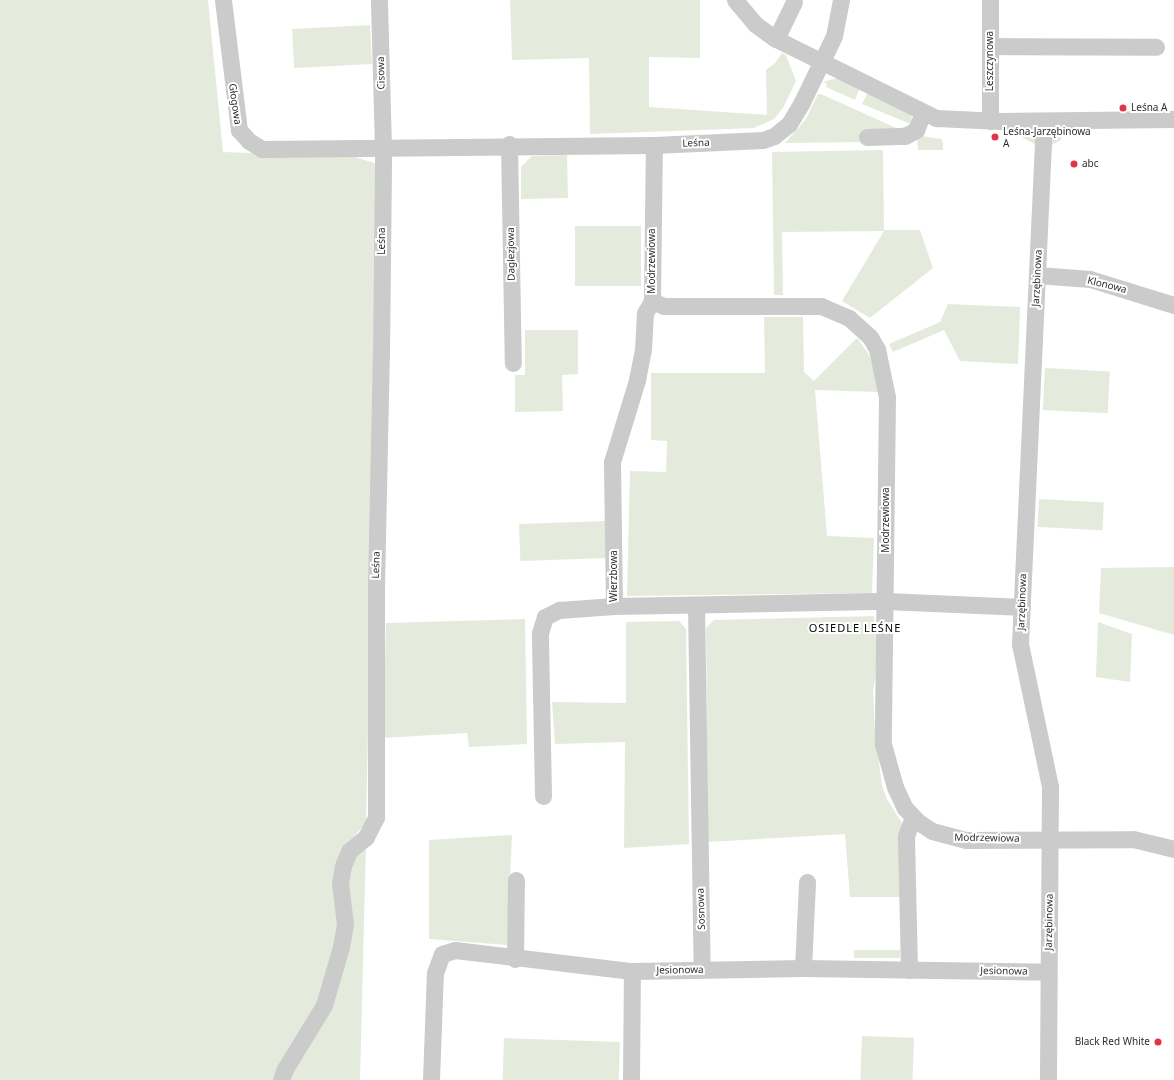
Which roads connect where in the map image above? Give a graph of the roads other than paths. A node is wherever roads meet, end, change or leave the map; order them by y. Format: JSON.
{"nodes":[{"id":1,"x":223,"y":0,"type":"edge"},
{"id":2,"x":379,"y":0,"type":"edge"},
{"id":3,"x":735,"y":0,"type":"edge"},
{"id":4,"x":841,"y":0,"type":"edge"},
{"id":5,"x":990,"y":0,"type":"edge"},
{"id":6,"x":794,"y":2,"type":"dead end"},
{"id":7,"x":776,"y":38,"type":"junction"},
{"id":8,"x":990,"y":46,"type":"junction"},
{"id":9,"x":1156,"y":47,"type":"dead end"},
{"id":10,"x":821,"y":62,"type":"junction"},
{"id":11,"x":923,"y":113,"type":"junction"},
{"id":12,"x":1174,"y":119,"type":"edge"},
{"id":13,"x":1044,"y":120,"type":"junction"},
{"id":14,"x":990,"y":121,"type":"junction"},
{"id":15,"x":868,"y":137,"type":"dead end"},
{"id":16,"x":509,"y":144,"type":"junction"},
{"id":17,"x":654,"y":144,"type":"junction"},
{"id":18,"x":383,"y":147,"type":"junction"},
{"id":19,"x":1037,"y":275,"type":"junction"},
{"id":20,"x":652,"y":301,"type":"junction"},
{"id":21,"x":1174,"y":305,"type":"edge"},
{"id":22,"x":513,"y":363,"type":"dead end"},
{"id":23,"x":886,"y":601,"type":"junction"},
{"id":24,"x":614,"y":606,"type":"junction"},
{"id":25,"x":696,"y":606,"type":"junction"},
{"id":26,"x":1022,"y":607,"type":"junction"},
{"id":27,"x":543,"y":796,"type":"dead end"},
{"id":28,"x":913,"y":817,"type":"junction"},
{"id":29,"x":1051,"y":839,"type":"junction"},
{"id":30,"x":1174,"y":849,"type":"edge"},
{"id":31,"x":516,"y":880,"type":"dead end"},
{"id":32,"x":807,"y":882,"type":"dead end"},
{"id":33,"x":515,"y":959,"type":"junction"},
{"id":34,"x":803,"y":968,"type":"junction"},
{"id":35,"x":702,"y":970,"type":"junction"},
{"id":36,"x":909,"y":970,"type":"junction"},
{"id":37,"x":632,"y":971,"type":"junction"},
{"id":38,"x":1048,"y":972,"type":"junction"},
{"id":39,"x":281,"y":1080,"type":"edge"},
{"id":40,"x":431,"y":1080,"type":"edge"},
{"id":41,"x":631,"y":1080,"type":"edge"},
{"id":42,"x":1048,"y":1080,"type":"edge"}],
"edges":[{"from":1,"to":18,"type":"street","name":"Głogowa"},
{"from":2,"to":18,"type":"street","name":"Cisowa"},
{"from":3,"to":7,"type":"street"},
{"from":4,"to":10,"type":"street","name":"Leśna"},
{"from":5,"to":8,"type":"street","name":"Leszczynowa"},
{"from":6,"to":7,"type":"street"},
{"from":7,"to":10,"type":"street"},
{"from":8,"to":9,"type":"street"},
{"from":8,"to":14,"type":"street","name":"Leszczynowa"},
{"from":10,"to":11,"type":"street"},
{"from":10,"to":17,"type":"street","name":"Leśna"},
{"from":11,"to":14,"type":"street"},
{"from":11,"to":15,"type":"street"},
{"from":12,"to":13,"type":"street"},
{"from":13,"to":14,"type":"street"},
{"from":13,"to":19,"type":"street","name":"Jarzębinowa"},
{"from":16,"to":17,"type":"street","name":"Leśna"},
{"from":16,"to":18,"type":"street","name":"Leśna"},
{"from":16,"to":22,"type":"street","name":"Daglezjowa"},
{"from":17,"to":20,"type":"street","name":"Modrzewiowa"},
{"from":18,"to":39,"type":"street","name":"Leśna"},
{"from":19,"to":21,"type":"street","name":"Klonowa"},
{"from":19,"to":26,"type":"street","name":"Jarzębinowa"},
{"from":20,"to":23,"type":"street","name":"Modrzewiowa"},
{"from":20,"to":24,"type":"street","name":"Wierzbowa"},
{"from":23,"to":25,"type":"street"},
{"from":23,"to":26,"type":"street"},
{"from":23,"to":28,"type":"street","name":"Modrzewiowa"},
{"from":24,"to":25,"type":"street"},
{"from":24,"to":27,"type":"street","name":"Wierzbowa"},
{"from":25,"to":35,"type":"street","name":"Sosnowa"},
{"from":26,"to":29,"type":"street","name":"Jarzębinowa"},
{"from":28,"to":29,"type":"street","name":"Modrzewiowa"},
{"from":28,"to":36,"type":"street"},
{"from":29,"to":30,"type":"street","name":"Modrzewiowa"},
{"from":29,"to":38,"type":"street","name":"Jarzębinowa"},
{"from":31,"to":33,"type":"street"},
{"from":32,"to":34,"type":"street"},
{"from":33,"to":37,"type":"street","name":"Jesionowa"},
{"from":33,"to":40,"type":"street","name":"Jesionowa"},
{"from":34,"to":35,"type":"street","name":"Jesionowa"},
{"from":34,"to":36,"type":"street","name":"Jesionowa"},
{"from":35,"to":37,"type":"street","name":"Jesionowa"},
{"from":36,"to":38,"type":"street","name":"Jesionowa"},
{"from":37,"to":41,"type":"street"},
{"from":38,"to":42,"type":"street","name":"Jarzębinowa"}]}
